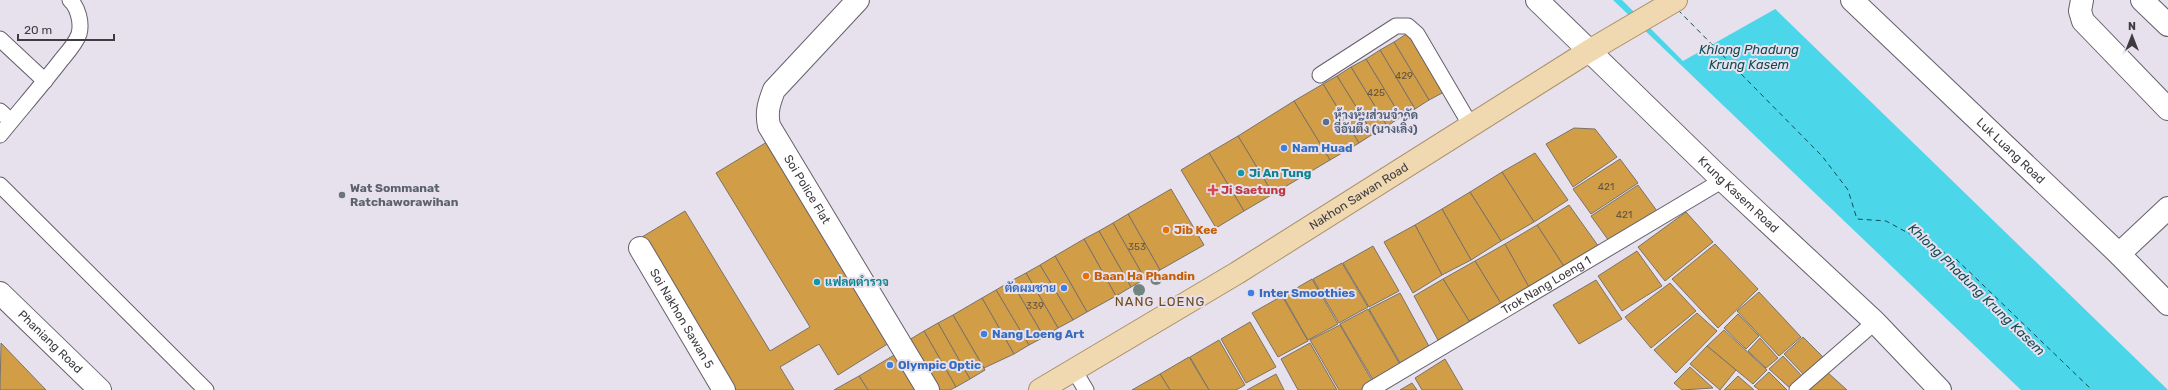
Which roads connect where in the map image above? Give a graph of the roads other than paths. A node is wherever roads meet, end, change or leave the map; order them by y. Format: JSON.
{"nodes":[{"id":1,"x":70,"y":0,"type":"edge"},
{"id":2,"x":858,"y":0,"type":"edge"},
{"id":3,"x":1537,"y":0,"type":"edge"},
{"id":4,"x":1676,"y":0,"type":"edge"},
{"id":5,"x":1852,"y":0,"type":"edge"},
{"id":6,"x":2082,"y":0,"type":"edge"},
{"id":7,"x":2142,"y":0,"type":"edge"},
{"id":8,"x":2168,"y":25,"type":"edge"},
{"id":9,"x":0,"y":39,"type":"edge"},
{"id":10,"x":1589,"y":51,"type":"junction"},
{"id":11,"x":1320,"y":75,"type":"dead end"},
{"id":12,"x":45,"y":81,"type":"junction"},
{"id":13,"x":2168,"y":109,"type":"edge"},
{"id":14,"x":0,"y":111,"type":"edge"},
{"id":15,"x":11,"y":121,"type":"junction"},
{"id":16,"x":1471,"y":126,"type":"junction"},
{"id":17,"x":0,"y":135,"type":"edge"},
{"id":18,"x":1723,"y":180,"type":"junction"},
{"id":19,"x":0,"y":186,"type":"edge"},
{"id":20,"x":2168,"y":208,"type":"edge"},
{"id":21,"x":640,"y":248,"type":"dead end"},
{"id":22,"x":2119,"y":254,"type":"junction"},
{"id":23,"x":0,"y":293,"type":"edge"},
{"id":24,"x":2168,"y":304,"type":"edge"},
{"id":25,"x":1875,"y":322,"type":"junction"},
{"id":26,"x":1074,"y":370,"type":"junction"},
{"id":27,"x":100,"y":390,"type":"edge"},
{"id":28,"x":206,"y":390,"type":"edge"},
{"id":29,"x":724,"y":390,"type":"edge"},
{"id":30,"x":928,"y":390,"type":"edge"},
{"id":31,"x":1040,"y":390,"type":"edge"},
{"id":32,"x":1086,"y":390,"type":"edge"},
{"id":33,"x":1370,"y":390,"type":"edge"},
{"id":34,"x":1797,"y":390,"type":"edge"},
{"id":35,"x":1940,"y":390,"type":"edge"}],
"edges":[{"from":1,"to":12,"type":"lane"},
{"from":2,"to":30,"type":"street","name":"Soi Police Flat"},
{"from":3,"to":10,"type":"street","name":"Krung Kasem Road"},
{"from":4,"to":10,"type":"main road","name":"Nakhon Sawan Road"},
{"from":5,"to":22,"type":"street","name":"Luk Luang Road"},
{"from":6,"to":13,"type":"street"},
{"from":7,"to":8,"type":"street"},
{"from":9,"to":12,"type":"lane"},
{"from":10,"to":16,"type":"main road","name":"Nakhon Sawan Road"},
{"from":10,"to":18,"type":"street","name":"Krung Kasem Road"},
{"from":11,"to":16,"type":"lane"},
{"from":12,"to":15,"type":"lane"},
{"from":14,"to":15,"type":"lane"},
{"from":15,"to":17,"type":"lane"},
{"from":16,"to":26,"type":"main road","name":"Nakhon Sawan Road"},
{"from":18,"to":25,"type":"street","name":"Krung Kasem Road"},
{"from":18,"to":33,"type":"lane","name":"Trok Nang Loeng 1"},
{"from":19,"to":28,"type":"lane"},
{"from":20,"to":22,"type":"street"},
{"from":21,"to":29,"type":"street","name":"Soi Nakhon Sawan 5"},
{"from":22,"to":24,"type":"street","name":"Luk Luang Road"},
{"from":23,"to":27,"type":"street","name":"Phaniang Road"},
{"from":25,"to":34,"type":"lane"},
{"from":25,"to":35,"type":"street","name":"Krung Kasem Road"},
{"from":26,"to":31,"type":"main road","name":"Nakhon Sawan Road"},
{"from":26,"to":32,"type":"lane"}]}
